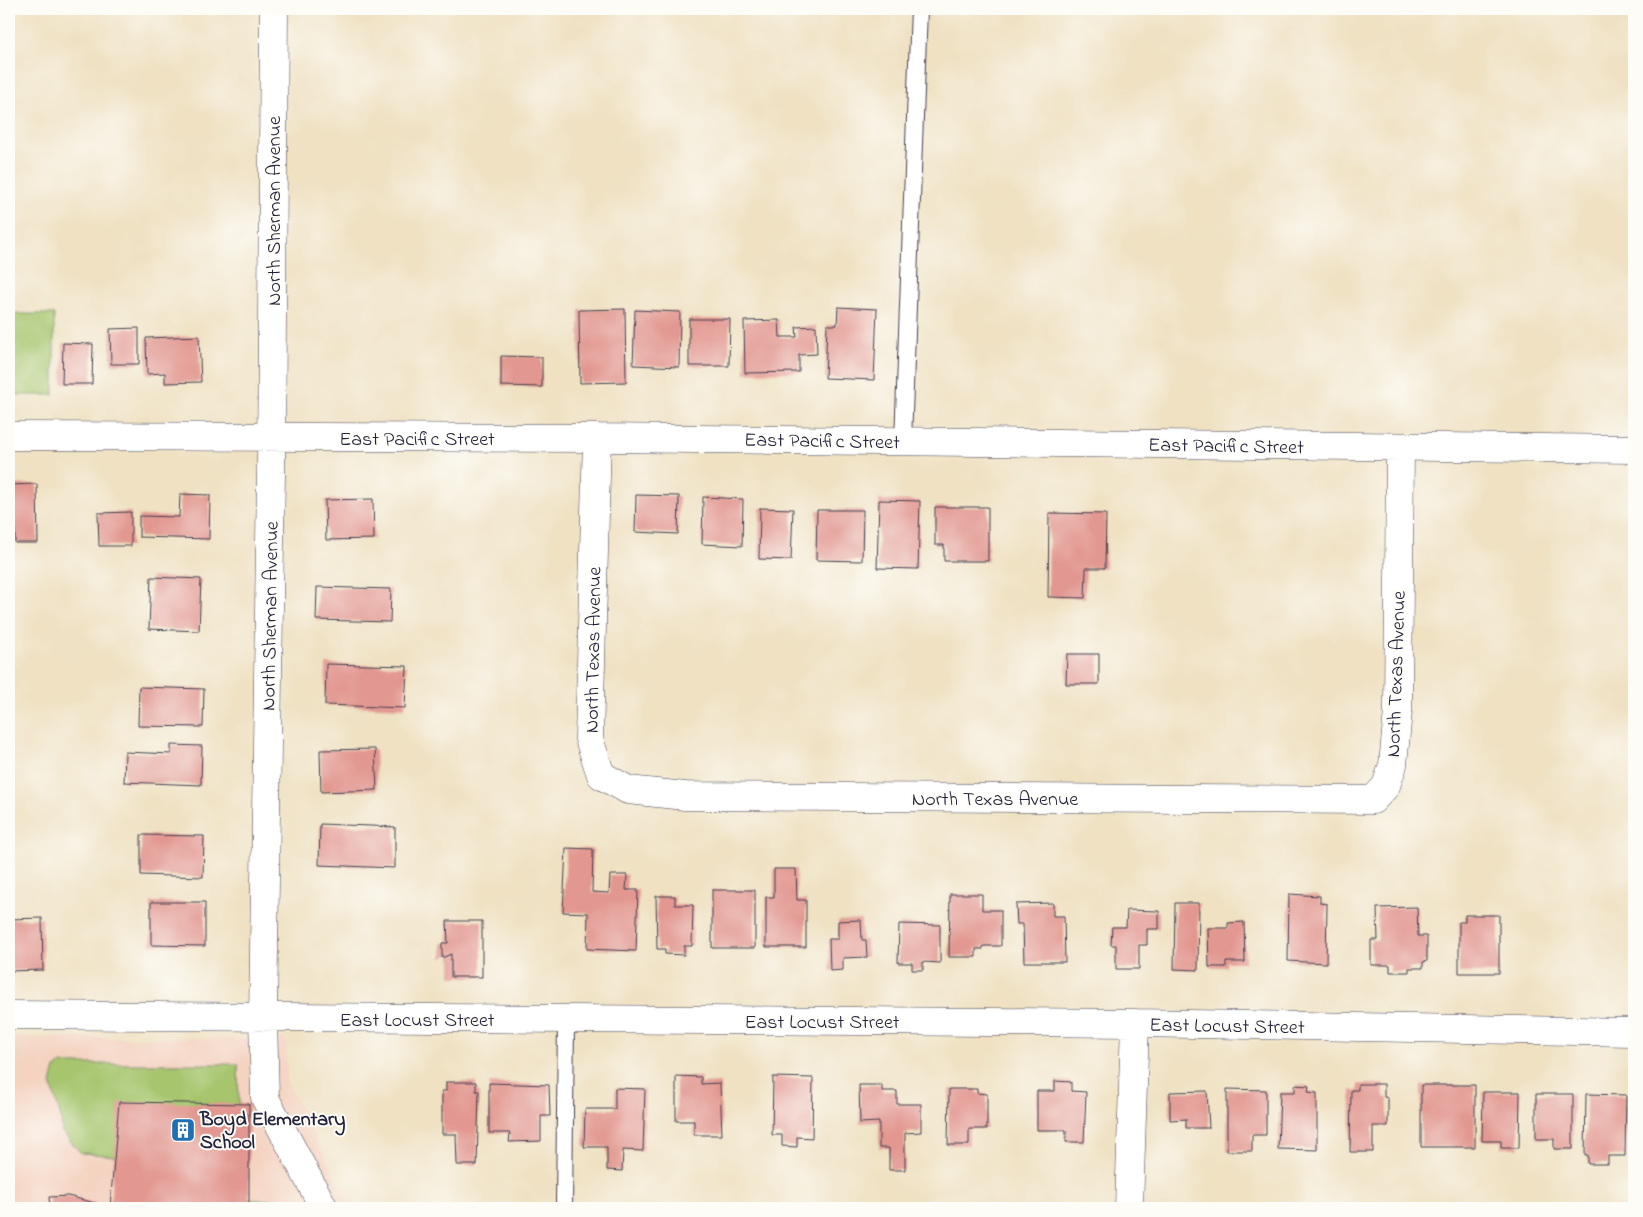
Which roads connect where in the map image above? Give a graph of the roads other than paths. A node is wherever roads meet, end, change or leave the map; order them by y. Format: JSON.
{"nodes":[{"id":1,"x":274,"y":9,"type":"edge"},
{"id":2,"x":919,"y":9,"type":"edge"},
{"id":3,"x":9,"y":436,"type":"edge"},
{"id":4,"x":271,"y":438,"type":"junction"},
{"id":5,"x":597,"y":438,"type":"junction"},
{"id":6,"x":903,"y":441,"type":"junction"},
{"id":7,"x":1400,"y":447,"type":"junction"},
{"id":8,"x":1634,"y":449,"type":"edge"},
{"id":9,"x":9,"y":1015,"type":"edge"},
{"id":10,"x":263,"y":1018,"type":"junction"},
{"id":11,"x":566,"y":1020,"type":"junction"},
{"id":12,"x":1135,"y":1023,"type":"junction"},
{"id":13,"x":1634,"y":1032,"type":"edge"},
{"id":14,"x":324,"y":1208,"type":"edge"},
{"id":15,"x":564,"y":1208,"type":"edge"},
{"id":16,"x":1129,"y":1208,"type":"edge"}],
"edges":[{"from":1,"to":4,"type":"street","name":"North Sherman Avenue"},
{"from":2,"to":6,"type":"lane"},
{"from":3,"to":4,"type":"street","name":"East Pacific Street"},
{"from":4,"to":5,"type":"street","name":"East Pacific Street"},
{"from":4,"to":10,"type":"street","name":"North Sherman Avenue"},
{"from":5,"to":6,"type":"street","name":"East Pacific Street"},
{"from":5,"to":7,"type":"street","name":"North Texas Avenue"},
{"from":6,"to":7,"type":"street","name":"East Pacific Street"},
{"from":7,"to":8,"type":"street","name":"East Pacific Street"},
{"from":9,"to":10,"type":"street","name":"East Locust Street"},
{"from":10,"to":11,"type":"street","name":"East Locust Street"},
{"from":10,"to":14,"type":"street","name":"North Sherman Avenue"},
{"from":11,"to":12,"type":"street","name":"East Locust Street"},
{"from":11,"to":15,"type":"lane"},
{"from":12,"to":13,"type":"street","name":"East Locust Street"},
{"from":12,"to":16,"type":"street"}]}
